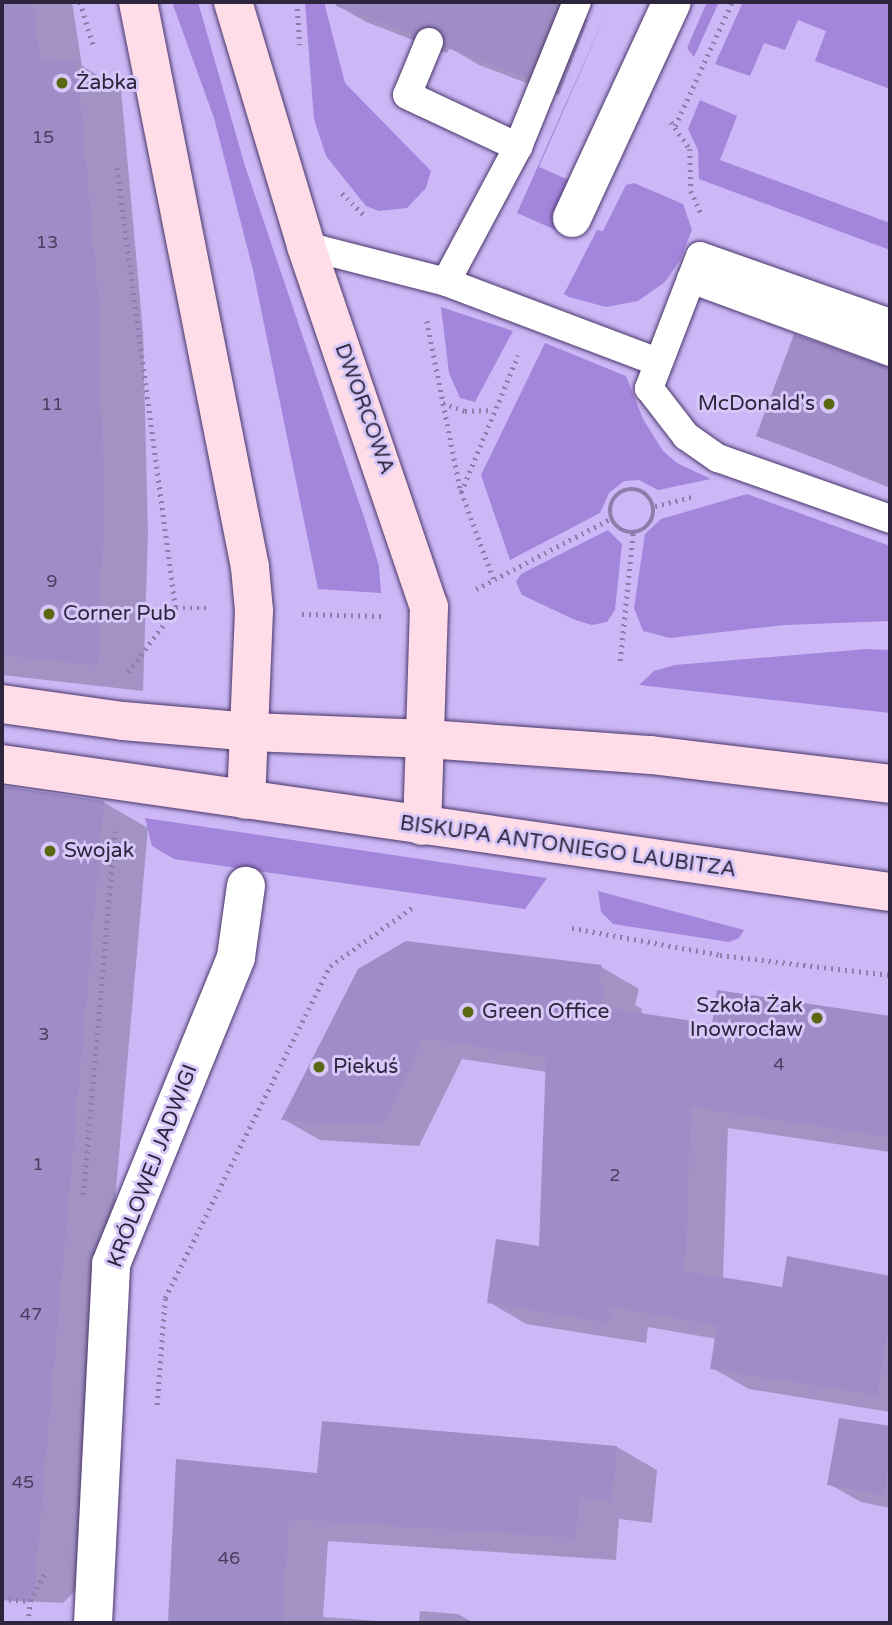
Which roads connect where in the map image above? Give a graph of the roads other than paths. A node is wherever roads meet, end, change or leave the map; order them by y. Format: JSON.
{"nodes":[{"id":1,"x":138,"y":2,"type":"edge"},
{"id":2,"x":233,"y":2,"type":"edge"},
{"id":3,"x":577,"y":2,"type":"edge"},
{"id":4,"x":672,"y":2,"type":"edge"},
{"id":5,"x":429,"y":42,"type":"dead end"},
{"id":6,"x":518,"y":147,"type":"junction"},
{"id":7,"x":572,"y":218,"type":"dead end"},
{"id":8,"x":306,"y":246,"type":"junction"},
{"id":9,"x":691,"y":279,"type":"junction"},
{"id":10,"x":446,"y":282,"type":"junction"},
{"id":11,"x":890,"y":323,"type":"edge"},
{"id":12,"x":890,"y":352,"type":"edge"},
{"id":13,"x":658,"y":362,"type":"junction"},
{"id":14,"x":890,"y":519,"type":"edge"},
{"id":15,"x":2,"y":704,"type":"edge"},
{"id":16,"x":251,"y":732,"type":"junction"},
{"id":17,"x":427,"y":739,"type":"junction"},
{"id":18,"x":2,"y":764,"type":"edge"},
{"id":19,"x":890,"y":784,"type":"edge"},
{"id":20,"x":246,"y":800,"type":"junction"},
{"id":21,"x":422,"y":826,"type":"junction"},
{"id":22,"x":246,"y":886,"type":"dead end"},
{"id":23,"x":890,"y":892,"type":"edge"},
{"id":24,"x":93,"y":1623,"type":"edge"}],
"edges":[{"from":1,"to":16,"type":"main road"},
{"from":2,"to":8,"type":"main road","name":"DWORCOWA"},
{"from":3,"to":6,"type":"lane"},
{"from":4,"to":7,"type":"street"},
{"from":5,"to":6,"type":"lane"},
{"from":6,"to":10,"type":"lane"},
{"from":8,"to":10,"type":"lane"},
{"from":8,"to":17,"type":"main road","name":"DWORCOWA"},
{"from":9,"to":11,"type":"lane"},
{"from":9,"to":12,"type":"lane"},
{"from":9,"to":13,"type":"lane"},
{"from":10,"to":13,"type":"lane"},
{"from":13,"to":14,"type":"lane"},
{"from":15,"to":16,"type":"main road"},
{"from":16,"to":17,"type":"main road"},
{"from":16,"to":20,"type":"main road"},
{"from":17,"to":19,"type":"main road"},
{"from":17,"to":21,"type":"main road","name":"DWORCOWA"},
{"from":18,"to":20,"type":"main road","name":"BISKUPA ANTONIEGO LAUBITZA"},
{"from":20,"to":21,"type":"main road","name":"BISKUPA ANTONIEGO LAUBITZA"},
{"from":21,"to":23,"type":"main road","name":"BISKUPA ANTONIEGO LAUBITZA"},
{"from":22,"to":24,"type":"street","name":"KRÓLOWEJ JADWIGI"}]}
